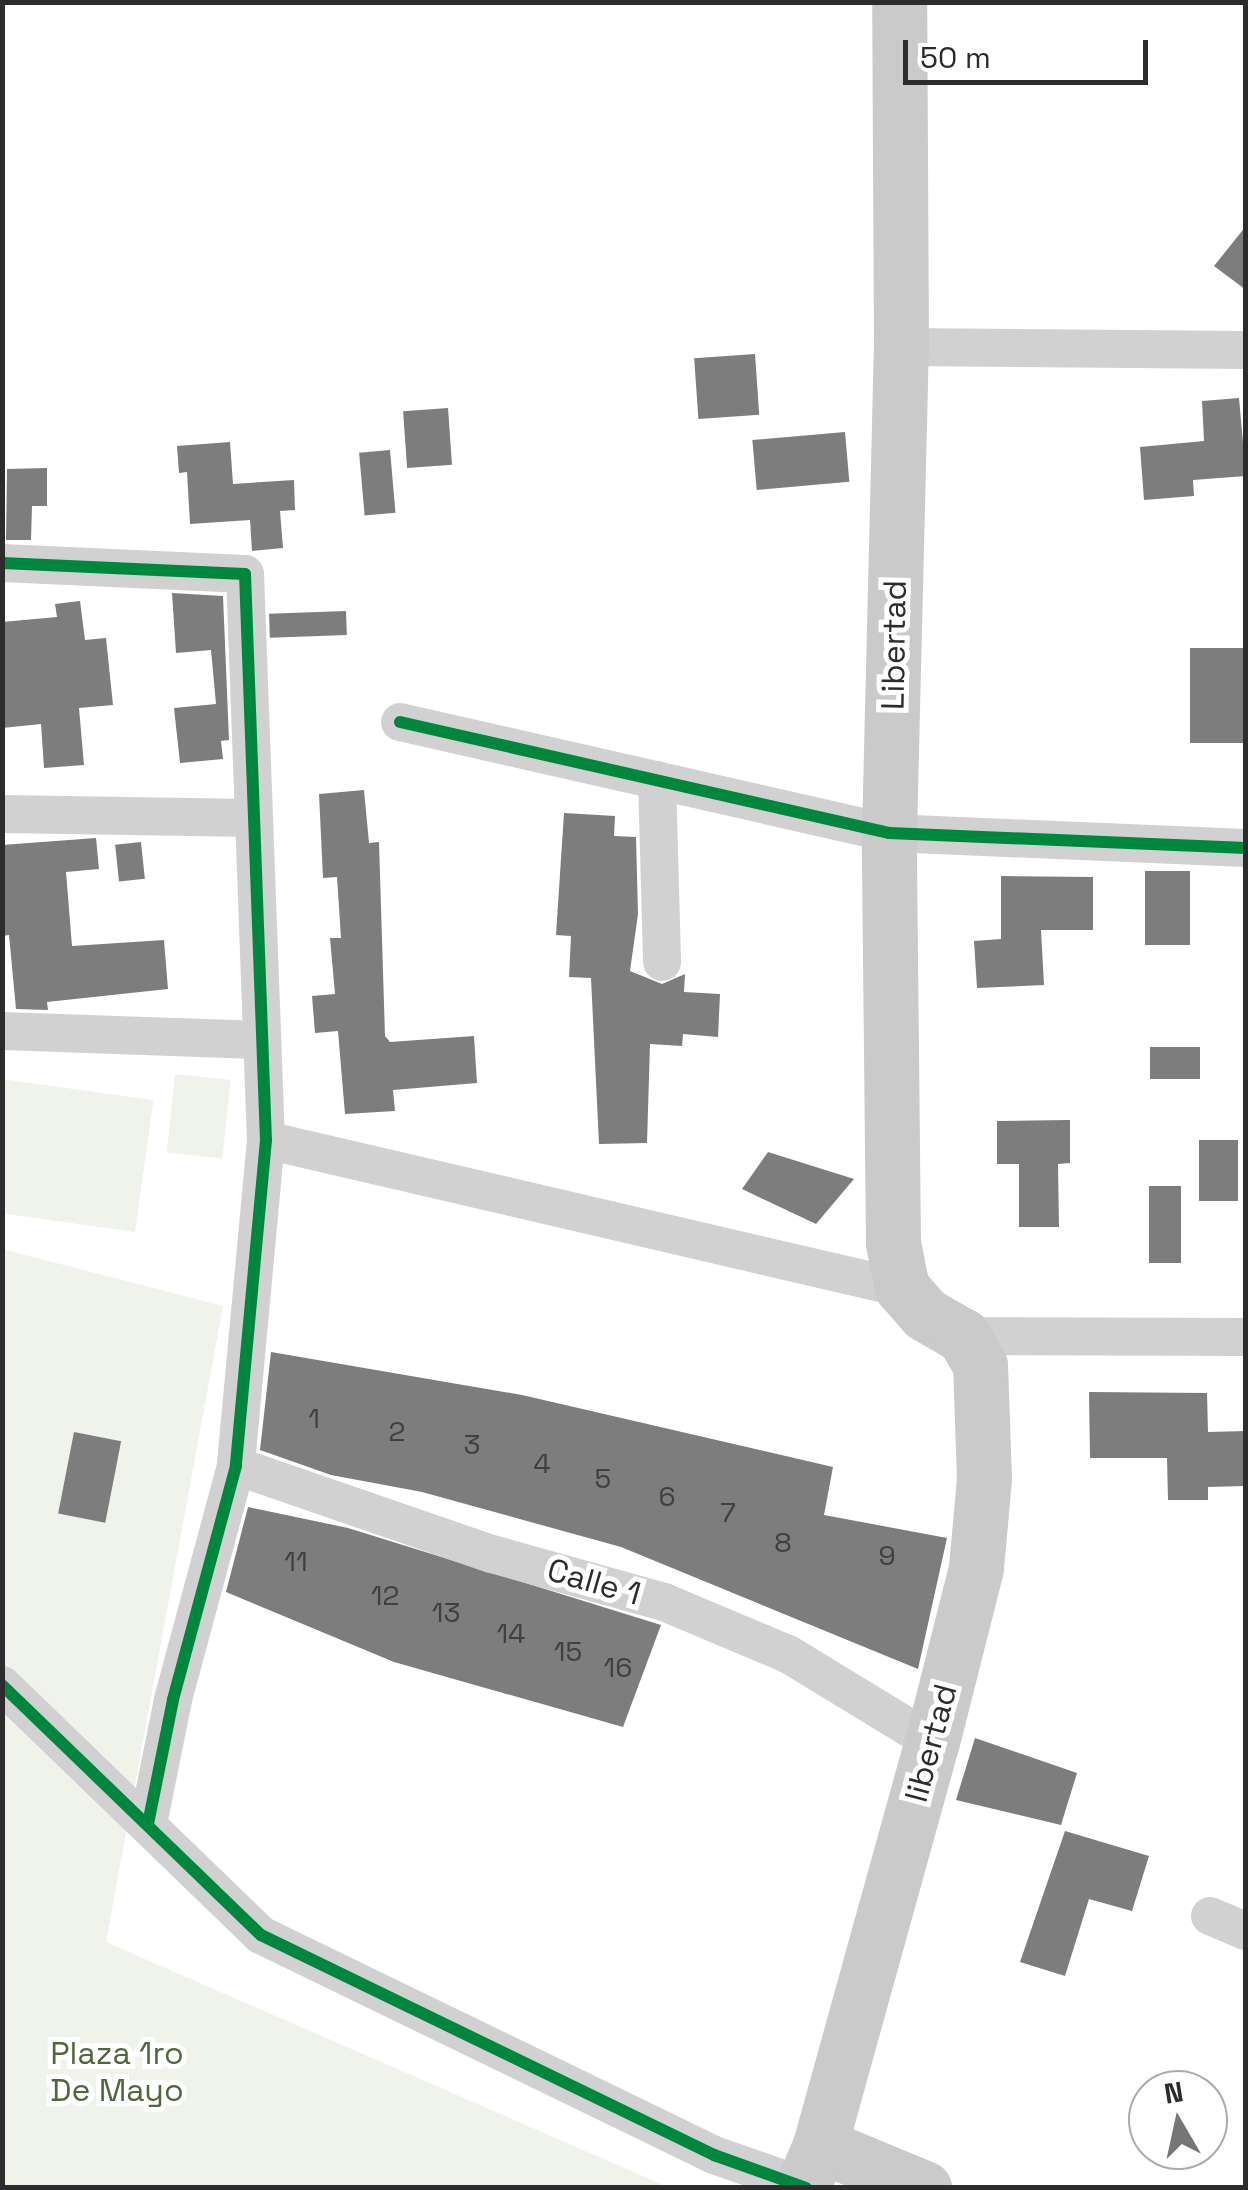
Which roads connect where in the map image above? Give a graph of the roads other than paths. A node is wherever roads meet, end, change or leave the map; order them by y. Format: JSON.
{"nodes":[{"id":1,"x":899,"y":2,"type":"edge"},
{"id":2,"x":901,"y":347,"type":"junction"},
{"id":3,"x":1246,"y":350,"type":"edge"},
{"id":4,"x":2,"y":564,"type":"edge"},
{"id":5,"x":400,"y":722,"type":"dead end"},
{"id":6,"x":657,"y":780,"type":"junction"},
{"id":7,"x":2,"y":814,"type":"edge"},
{"id":8,"x":253,"y":818,"type":"junction"},
{"id":9,"x":889,"y":833,"type":"junction"},
{"id":10,"x":1246,"y":848,"type":"edge"},
{"id":11,"x":662,"y":962,"type":"dead end"},
{"id":12,"x":2,"y":1031,"type":"edge"},
{"id":13,"x":260,"y":1040,"type":"junction"},
{"id":14,"x":266,"y":1140,"type":"junction"},
{"id":15,"x":902,"y":1288,"type":"junction"},
{"id":16,"x":963,"y":1336,"type":"junction"},
{"id":17,"x":1246,"y":1337,"type":"edge"},
{"id":18,"x":236,"y":1466,"type":"junction"},
{"id":19,"x":2,"y":1685,"type":"edge"},
{"id":20,"x":932,"y":1742,"type":"junction"},
{"id":21,"x":148,"y":1824,"type":"junction"},
{"id":22,"x":1210,"y":1916,"type":"dead end"},
{"id":23,"x":1246,"y":1931,"type":"edge"},
{"id":24,"x":808,"y":2176,"type":"edge"},
{"id":25,"x":924,"y":2188,"type":"edge"}],
"edges":[{"from":1,"to":2,"type":"main road","name":"Libertad"},
{"from":2,"to":3,"type":"street"},
{"from":2,"to":9,"type":"main road","name":"Libertad"},
{"from":4,"to":8,"type":"street"},
{"from":5,"to":6,"type":"street"},
{"from":6,"to":9,"type":"street"},
{"from":6,"to":11,"type":"street"},
{"from":7,"to":8,"type":"street"},
{"from":8,"to":13,"type":"street"},
{"from":9,"to":10,"type":"street"},
{"from":9,"to":15,"type":"main road","name":"Libertad"},
{"from":12,"to":13,"type":"street"},
{"from":13,"to":14,"type":"street"},
{"from":14,"to":15,"type":"street"},
{"from":14,"to":18,"type":"street"},
{"from":15,"to":16,"type":"main road"},
{"from":16,"to":17,"type":"street"},
{"from":16,"to":20,"type":"main road","name":"libertad"},
{"from":18,"to":20,"type":"street","name":"Calle 1"},
{"from":18,"to":21,"type":"street"},
{"from":19,"to":21,"type":"street"},
{"from":20,"to":24,"type":"main road","name":"libertad"},
{"from":21,"to":24,"type":"street"},
{"from":22,"to":23,"type":"street"},
{"from":24,"to":25,"type":"main road"}]}
